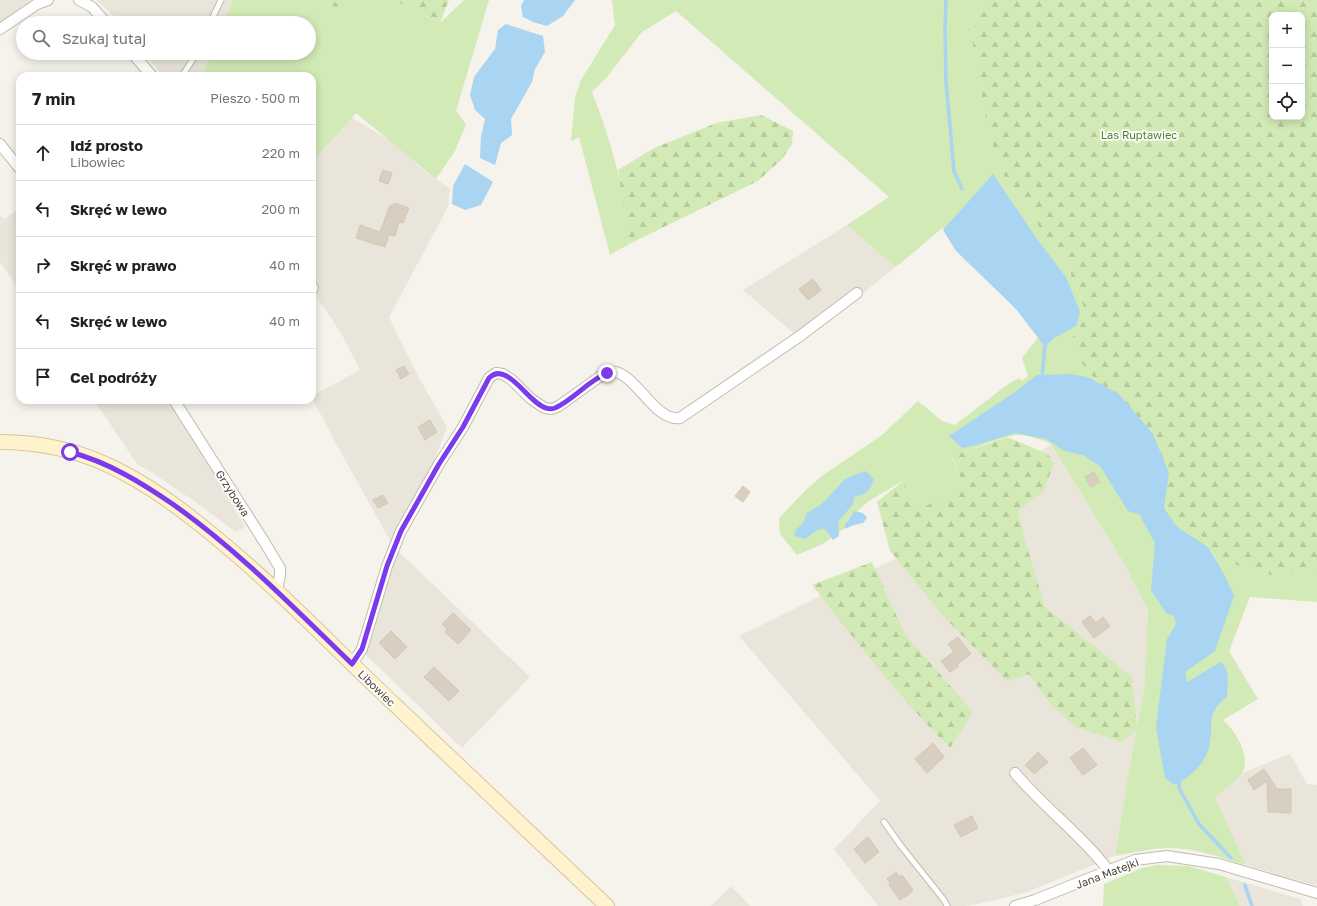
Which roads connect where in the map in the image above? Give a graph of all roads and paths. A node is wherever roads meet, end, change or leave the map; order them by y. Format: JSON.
{"nodes":[{"id":1,"x":48,"y":0,"type":"edge"},
{"id":2,"x":79,"y":0,"type":"edge"},
{"id":3,"x":221,"y":0,"type":"edge"},
{"id":4,"x":19,"y":16,"type":"edge"},
{"id":5,"x":100,"y":16,"type":"edge"},
{"id":6,"x":213,"y":16,"type":"edge"},
{"id":7,"x":16,"y":18,"type":"edge"},
{"id":8,"x":0,"y":29,"type":"edge"},
{"id":9,"x":138,"y":60,"type":"edge"},
{"id":10,"x":192,"y":60,"type":"edge"},
{"id":11,"x":149,"y":72,"type":"edge"},
{"id":12,"x":185,"y":72,"type":"edge"},
{"id":13,"x":0,"y":144,"type":"edge"},
{"id":14,"x":16,"y":164,"type":"edge"},
{"id":15,"x":857,"y":293,"type":"dead end"},
{"id":16,"x":177,"y":404,"type":"edge"},
{"id":17,"x":0,"y":442,"type":"edge"},
{"id":18,"x":275,"y":590,"type":"junction"},
{"id":19,"x":352,"y":664,"type":"junction"},
{"id":20,"x":1015,"y":773,"type":"dead end"},
{"id":21,"x":884,"y":822,"type":"dead end"},
{"id":22,"x":1109,"y":871,"type":"junction"},
{"id":23,"x":1317,"y":893,"type":"edge"},
{"id":24,"x":607,"y":906,"type":"edge"},
{"id":25,"x":947,"y":906,"type":"edge"},
{"id":26,"x":1015,"y":906,"type":"edge"}],
"edges":[{"from":1,"to":4,"type":"street"},
{"from":2,"to":5,"type":"street"},
{"from":3,"to":6,"type":"lane"},
{"from":7,"to":8,"type":"street"},
{"from":9,"to":11,"type":"street"},
{"from":10,"to":12,"type":"lane"},
{"from":13,"to":14,"type":"street"},
{"from":15,"to":19,"type":"street"},
{"from":16,"to":18,"type":"street","name":"Grzybowa"},
{"from":17,"to":18,"type":"street","name":"Libowiec"},
{"from":18,"to":19,"type":"street","name":"Libowiec"},
{"from":19,"to":24,"type":"street","name":"Libowiec"},
{"from":20,"to":22,"type":"street"},
{"from":21,"to":25,"type":"lane"},
{"from":22,"to":23,"type":"street","name":"Jana Matejki"},
{"from":22,"to":26,"type":"street","name":"Jana Matejki"}]}
